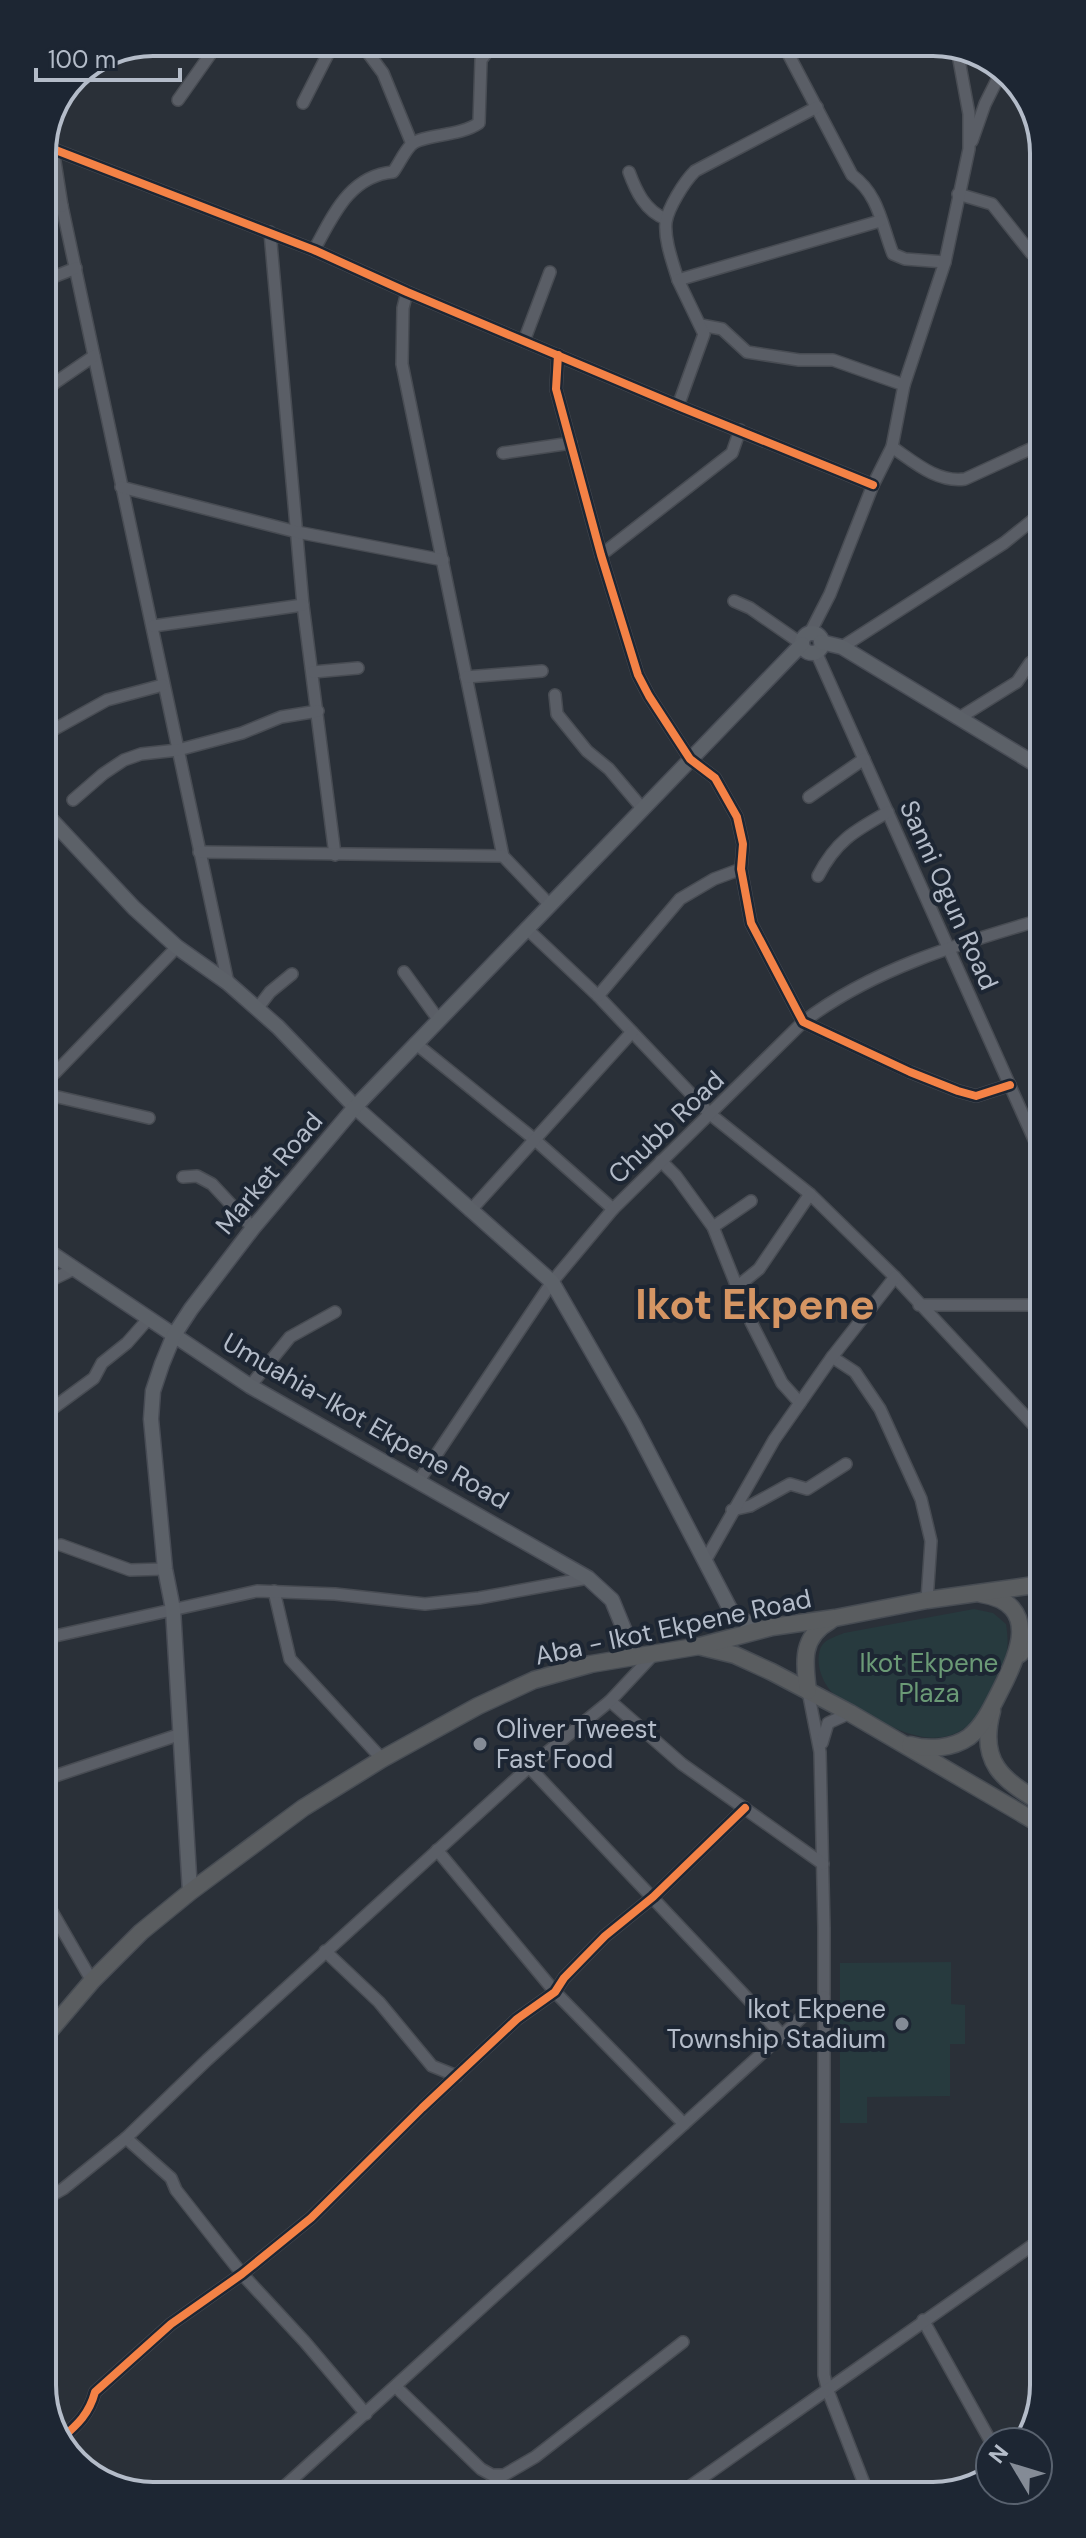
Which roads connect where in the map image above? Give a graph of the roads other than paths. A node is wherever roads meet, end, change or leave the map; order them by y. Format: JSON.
{"nodes":[{"id":1,"x":209,"y":56,"type":"edge"},
{"id":2,"x":327,"y":56,"type":"edge"},
{"id":3,"x":370,"y":56,"type":"edge"},
{"id":4,"x":484,"y":56,"type":"edge"},
{"id":5,"x":790,"y":56,"type":"edge"},
{"id":6,"x":959,"y":60,"type":"edge"},
{"id":7,"x":997,"y":81,"type":"edge"},
{"id":8,"x":178,"y":100,"type":"dead end"},
{"id":9,"x":303,"y":103,"type":"dead end"},
{"id":10,"x":817,"y":107,"type":"junction"},
{"id":11,"x":412,"y":144,"type":"junction"},
{"id":12,"x":969,"y":149,"type":"junction"},
{"id":13,"x":56,"y":150,"type":"edge"},
{"id":14,"x":56,"y":168,"type":"edge"},
{"id":15,"x":629,"y":172,"type":"dead end"},
{"id":16,"x":958,"y":194,"type":"junction"},
{"id":17,"x":56,"y":206,"type":"edge"},
{"id":18,"x":62,"y":206,"type":"junction"},
{"id":19,"x":666,"y":219,"type":"junction"},
{"id":20,"x":880,"y":221,"type":"junction"},
{"id":21,"x":270,"y":232,"type":"junction"},
{"id":22,"x":314,"y":250,"type":"junction"},
{"id":23,"x":1030,"y":252,"type":"edge"},
{"id":24,"x":945,"y":262,"type":"junction"},
{"id":25,"x":76,"y":268,"type":"junction"},
{"id":26,"x":550,"y":272,"type":"dead end"},
{"id":27,"x":56,"y":276,"type":"edge"},
{"id":28,"x":678,"y":280,"type":"junction"},
{"id":29,"x":407,"y":292,"type":"junction"},
{"id":30,"x":701,"y":325,"type":"junction"},
{"id":31,"x":524,"y":341,"type":"junction"},
{"id":32,"x":558,"y":355,"type":"junction"},
{"id":33,"x":94,"y":356,"type":"junction"},
{"id":34,"x":56,"y":382,"type":"edge"},
{"id":35,"x":904,"y":385,"type":"junction"},
{"id":36,"x":678,"y":406,"type":"junction"},
{"id":37,"x":740,"y":430,"type":"junction"},
{"id":38,"x":571,"y":443,"type":"junction"},
{"id":39,"x":892,"y":447,"type":"junction"},
{"id":40,"x":1030,"y":449,"type":"edge"},
{"id":41,"x":503,"y":453,"type":"dead end"},
{"id":42,"x":873,"y":485,"type":"junction"},
{"id":43,"x":121,"y":487,"type":"junction"},
{"id":44,"x":1030,"y":522,"type":"edge"},
{"id":45,"x":297,"y":532,"type":"junction"},
{"id":46,"x":601,"y":555,"type":"junction"},
{"id":47,"x":443,"y":560,"type":"junction"},
{"id":48,"x":734,"y":601,"type":"dead end"},
{"id":49,"x":303,"y":605,"type":"junction"},
{"id":50,"x":153,"y":626,"type":"junction"},
{"id":51,"x":812,"y":643,"type":"junction"},
{"id":52,"x":842,"y":647,"type":"junction"},
{"id":53,"x":1030,"y":663,"type":"edge"},
{"id":54,"x":358,"y":668,"type":"dead end"},
{"id":55,"x":542,"y":671,"type":"dead end"},
{"id":56,"x":313,"y":672,"type":"junction"},
{"id":57,"x":466,"y":677,"type":"junction"},
{"id":58,"x":163,"y":685,"type":"junction"},
{"id":59,"x":555,"y":695,"type":"dead end"},
{"id":60,"x":318,"y":711,"type":"junction"},
{"id":61,"x":959,"y":718,"type":"junction"},
{"id":62,"x":56,"y":728,"type":"edge"},
{"id":63,"x":178,"y":750,"type":"junction"},
{"id":64,"x":690,"y":759,"type":"junction"},
{"id":65,"x":864,"y":759,"type":"junction"},
{"id":66,"x":1030,"y":761,"type":"edge"},
{"id":67,"x":809,"y":797,"type":"dead end"},
{"id":68,"x":73,"y":800,"type":"dead end"},
{"id":69,"x":642,"y":808,"type":"junction"},
{"id":70,"x":888,"y":812,"type":"junction"},
{"id":71,"x":56,"y":824,"type":"edge"},
{"id":72,"x":199,"y":852,"type":"junction"},
{"id":73,"x":335,"y":855,"type":"junction"},
{"id":74,"x":503,"y":856,"type":"junction"},
{"id":75,"x":741,"y":869,"type":"junction"},
{"id":76,"x":818,"y":876,"type":"dead end"},
{"id":77,"x":549,"y":904,"type":"junction"},
{"id":78,"x":1030,"y":923,"type":"edge"},
{"id":79,"x":526,"y":928,"type":"junction"},
{"id":80,"x":177,"y":947,"type":"junction"},
{"id":81,"x":948,"y":947,"type":"junction"},
{"id":82,"x":404,"y":972,"type":"dead end"},
{"id":83,"x":292,"y":974,"type":"dead end"},
{"id":84,"x":228,"y":983,"type":"junction"},
{"id":85,"x":598,"y":996,"type":"junction"},
{"id":86,"x":257,"y":1009,"type":"junction"},
{"id":87,"x":438,"y":1019,"type":"junction"},
{"id":88,"x":803,"y":1022,"type":"junction"},
{"id":89,"x":632,"y":1032,"type":"junction"},
{"id":90,"x":415,"y":1043,"type":"junction"},
{"id":91,"x":56,"y":1072,"type":"edge"},
{"id":92,"x":1010,"y":1085,"type":"junction"},
{"id":93,"x":56,"y":1094,"type":"edge"},
{"id":94,"x":355,"y":1107,"type":"junction"},
{"id":95,"x":710,"y":1114,"type":"junction"},
{"id":96,"x":149,"y":1118,"type":"dead end"},
{"id":97,"x":1030,"y":1130,"type":"edge"},
{"id":98,"x":534,"y":1139,"type":"junction"},
{"id":99,"x":661,"y":1161,"type":"junction"},
{"id":100,"x":183,"y":1177,"type":"dead end"},
{"id":101,"x":810,"y":1194,"type":"junction"},
{"id":102,"x":751,"y":1201,"type":"dead end"},
{"id":103,"x":613,"y":1209,"type":"junction"},
{"id":104,"x":470,"y":1211,"type":"junction"},
{"id":105,"x":713,"y":1227,"type":"junction"},
{"id":106,"x":253,"y":1228,"type":"junction"},
{"id":107,"x":56,"y":1257,"type":"edge"},
{"id":108,"x":74,"y":1269,"type":"junction"},
{"id":109,"x":895,"y":1277,"type":"junction"},
{"id":110,"x":56,"y":1278,"type":"edge"},
{"id":111,"x":552,"y":1282,"type":"junction"},
{"id":112,"x":738,"y":1286,"type":"junction"},
{"id":113,"x":919,"y":1305,"type":"junction"},
{"id":114,"x":1030,"y":1305,"type":"edge"},
{"id":115,"x":335,"y":1312,"type":"dead end"},
{"id":116,"x":149,"y":1318,"type":"junction"},
{"id":117,"x":174,"y":1335,"type":"junction"},
{"id":118,"x":832,"y":1357,"type":"junction"},
{"id":119,"x":250,"y":1386,"type":"junction"},
{"id":120,"x":800,"y":1403,"type":"junction"},
{"id":121,"x":56,"y":1406,"type":"edge"},
{"id":122,"x":1030,"y":1421,"type":"edge"},
{"id":123,"x":846,"y":1464,"type":"dead end"},
{"id":124,"x":418,"y":1482,"type":"junction"},
{"id":125,"x":732,"y":1510,"type":"junction"},
{"id":126,"x":61,"y":1545,"type":"dead end"},
{"id":127,"x":705,"y":1561,"type":"junction"},
{"id":128,"x":165,"y":1569,"type":"junction"},
{"id":129,"x":588,"y":1578,"type":"junction"},
{"id":130,"x":1030,"y":1586,"type":"edge"},
{"id":131,"x":274,"y":1591,"type":"junction"},
{"id":132,"x":975,"y":1594,"type":"junction"},
{"id":133,"x":927,"y":1600,"type":"junction"},
{"id":134,"x":173,"y":1609,"type":"junction"},
{"id":135,"x":835,"y":1618,"type":"junction"},
{"id":136,"x":761,"y":1629,"type":"junction"},
{"id":137,"x":56,"y":1636,"type":"edge"},
{"id":138,"x":1030,"y":1642,"type":"edge"},
{"id":139,"x":700,"y":1646,"type":"junction"},
{"id":140,"x":653,"y":1655,"type":"junction"},
{"id":141,"x":635,"y":1656,"type":"junction"},
{"id":142,"x":1016,"y":1658,"type":"junction"},
{"id":143,"x":808,"y":1691,"type":"junction"},
{"id":144,"x":610,"y":1701,"type":"junction"},
{"id":145,"x":994,"y":1702,"type":"junction"},
{"id":146,"x":850,"y":1713,"type":"junction"},
{"id":147,"x":181,"y":1734,"type":"junction"},
{"id":148,"x":897,"y":1741,"type":"junction"},
{"id":149,"x":820,"y":1752,"type":"junction"},
{"id":150,"x":382,"y":1759,"type":"junction"},
{"id":151,"x":529,"y":1767,"type":"junction"},
{"id":152,"x":56,"y":1776,"type":"edge"},
{"id":153,"x":1030,"y":1797,"type":"edge"},
{"id":154,"x":745,"y":1808,"type":"junction"},
{"id":155,"x":1030,"y":1818,"type":"edge"},
{"id":156,"x":437,"y":1850,"type":"junction"},
{"id":157,"x":823,"y":1864,"type":"junction"},
{"id":158,"x":190,"y":1892,"type":"junction"},
{"id":159,"x":653,"y":1897,"type":"junction"},
{"id":160,"x":56,"y":1919,"type":"edge"},
{"id":161,"x":325,"y":1951,"type":"junction"},
{"id":162,"x":92,"y":1981,"type":"junction"},
{"id":163,"x":555,"y":1992,"type":"junction"},
{"id":164,"x":824,"y":1997,"type":"junction"},
{"id":165,"x":56,"y":2023,"type":"edge"},
{"id":166,"x":782,"y":2035,"type":"junction"},
{"id":167,"x":457,"y":2076,"type":"junction"},
{"id":168,"x":684,"y":2124,"type":"junction"},
{"id":169,"x":126,"y":2138,"type":"junction"},
{"id":170,"x":56,"y":2193,"type":"edge"},
{"id":171,"x":1030,"y":2247,"type":"edge"},
{"id":172,"x":242,"y":2274,"type":"junction"},
{"id":173,"x":923,"y":2320,"type":"junction"},
{"id":174,"x":683,"y":2342,"type":"dead end"},
{"id":175,"x":396,"y":2387,"type":"junction"},
{"id":176,"x":828,"y":2391,"type":"junction"},
{"id":177,"x":366,"y":2414,"type":"junction"},
{"id":178,"x":982,"y":2426,"type":"edge"},
{"id":179,"x":69,"y":2432,"type":"edge"},
{"id":180,"x":290,"y":2482,"type":"edge"},
{"id":181,"x":696,"y":2482,"type":"edge"},
{"id":182,"x":863,"y":2482,"type":"edge"}],
"edges":[{"from":1,"to":8,"type":"street"},
{"from":2,"to":9,"type":"street"},
{"from":3,"to":11,"type":"street"},
{"from":4,"to":11,"type":"street"},
{"from":5,"to":10,"type":"street"},
{"from":6,"to":12,"type":"street"},
{"from":7,"to":12,"type":"street"},
{"from":10,"to":19,"type":"street"},
{"from":10,"to":20,"type":"street"},
{"from":11,"to":22,"type":"street"},
{"from":12,"to":16,"type":"street"},
{"from":13,"to":21,"type":"street"},
{"from":14,"to":18,"type":"street"},
{"from":15,"to":19,"type":"street"},
{"from":16,"to":23,"type":"street"},
{"from":16,"to":24,"type":"street"},
{"from":17,"to":18,"type":"street"},
{"from":18,"to":25,"type":"street"},
{"from":19,"to":28,"type":"street"},
{"from":20,"to":24,"type":"street"},
{"from":20,"to":28,"type":"street"},
{"from":21,"to":22,"type":"street"},
{"from":21,"to":45,"type":"street"},
{"from":22,"to":29,"type":"street"},
{"from":24,"to":35,"type":"street"},
{"from":25,"to":27,"type":"street"},
{"from":25,"to":33,"type":"street"},
{"from":26,"to":31,"type":"street"},
{"from":28,"to":30,"type":"street"},
{"from":29,"to":31,"type":"street"},
{"from":29,"to":47,"type":"street"},
{"from":30,"to":35,"type":"street"},
{"from":30,"to":36,"type":"street"},
{"from":31,"to":32,"type":"street"},
{"from":32,"to":36,"type":"street"},
{"from":32,"to":38,"type":"street"},
{"from":33,"to":34,"type":"street"},
{"from":33,"to":43,"type":"street"},
{"from":35,"to":39,"type":"street"},
{"from":36,"to":37,"type":"street"},
{"from":37,"to":42,"type":"street"},
{"from":37,"to":46,"type":"street"},
{"from":38,"to":41,"type":"street"},
{"from":38,"to":46,"type":"street"},
{"from":39,"to":40,"type":"street"},
{"from":39,"to":42,"type":"street"},
{"from":42,"to":51,"type":"street"},
{"from":43,"to":45,"type":"street"},
{"from":43,"to":50,"type":"street"},
{"from":44,"to":52,"type":"street"},
{"from":45,"to":47,"type":"street"},
{"from":45,"to":49,"type":"street"},
{"from":46,"to":64,"type":"street"},
{"from":47,"to":57,"type":"street"},
{"from":48,"to":51,"type":"street"},
{"from":49,"to":50,"type":"street"},
{"from":49,"to":56,"type":"street"},
{"from":50,"to":58,"type":"street"},
{"from":51,"to":52,"type":"main road"},
{"from":51,"to":64,"type":"main road","name":"Market Road"},
{"from":51,"to":65,"type":"street","name":"Sanni Ogun Road"},
{"from":52,"to":61,"type":"main road"},
{"from":53,"to":61,"type":"street"},
{"from":54,"to":56,"type":"street"},
{"from":55,"to":57,"type":"street"},
{"from":56,"to":60,"type":"street"},
{"from":57,"to":74,"type":"street"},
{"from":58,"to":62,"type":"street"},
{"from":58,"to":63,"type":"street"},
{"from":59,"to":69,"type":"street"},
{"from":60,"to":63,"type":"street"},
{"from":60,"to":73,"type":"street"},
{"from":61,"to":66,"type":"main road"},
{"from":63,"to":68,"type":"street"},
{"from":63,"to":72,"type":"street"},
{"from":64,"to":69,"type":"main road","name":"Market Road"},
{"from":64,"to":75,"type":"street"},
{"from":65,"to":67,"type":"street"},
{"from":65,"to":70,"type":"street","name":"Sanni Ogun Road"},
{"from":69,"to":77,"type":"main road","name":"Market Road"},
{"from":70,"to":76,"type":"street"},
{"from":70,"to":81,"type":"street","name":"Sanni Ogun Road"},
{"from":71,"to":80,"type":"main road"},
{"from":72,"to":73,"type":"street"},
{"from":72,"to":84,"type":"street"},
{"from":73,"to":74,"type":"street"},
{"from":74,"to":77,"type":"street"},
{"from":75,"to":85,"type":"street"},
{"from":75,"to":88,"type":"street"},
{"from":77,"to":79,"type":"main road","name":"Market Road"},
{"from":78,"to":81,"type":"street","name":"Chubb Road"},
{"from":79,"to":85,"type":"street"},
{"from":79,"to":87,"type":"main road","name":"Market Road"},
{"from":80,"to":84,"type":"main road"},
{"from":80,"to":91,"type":"street"},
{"from":81,"to":88,"type":"street","name":"Chubb Road"},
{"from":81,"to":92,"type":"street","name":"Sanni Ogun Road"},
{"from":82,"to":87,"type":"street"},
{"from":83,"to":86,"type":"street"},
{"from":84,"to":86,"type":"main road"},
{"from":85,"to":89,"type":"street"},
{"from":86,"to":94,"type":"main road"},
{"from":87,"to":90,"type":"main road","name":"Market Road"},
{"from":88,"to":92,"type":"street"},
{"from":88,"to":95,"type":"street","name":"Chubb Road"},
{"from":89,"to":95,"type":"street"},
{"from":89,"to":98,"type":"street"},
{"from":90,"to":94,"type":"main road","name":"Market Road"},
{"from":90,"to":98,"type":"street"},
{"from":92,"to":97,"type":"street","name":"Sanni Ogun Road"},
{"from":93,"to":96,"type":"street"},
{"from":94,"to":104,"type":"main road"},
{"from":94,"to":106,"type":"main road","name":"Market Road"},
{"from":95,"to":99,"type":"street","name":"Chubb Road"},
{"from":95,"to":101,"type":"street"},
{"from":98,"to":103,"type":"street"},
{"from":98,"to":104,"type":"street"},
{"from":99,"to":103,"type":"street","name":"Chubb Road"},
{"from":99,"to":105,"type":"street"},
{"from":100,"to":106,"type":"street"},
{"from":101,"to":109,"type":"street"},
{"from":101,"to":112,"type":"street"},
{"from":102,"to":105,"type":"street"},
{"from":103,"to":111,"type":"street","name":"Chubb Road"},
{"from":104,"to":111,"type":"main road"},
{"from":105,"to":112,"type":"street"},
{"from":106,"to":117,"type":"main road","name":"Market Road"},
{"from":107,"to":108,"type":"main road","name":"Umuahia-Ikot Ekpene Road"},
{"from":108,"to":110,"type":"street"},
{"from":108,"to":116,"type":"main road","name":"Umuahia-Ikot Ekpene Road"},
{"from":109,"to":113,"type":"street"},
{"from":109,"to":118,"type":"street"},
{"from":111,"to":124,"type":"street","name":"Chubb Road"},
{"from":111,"to":127,"type":"main road"},
{"from":112,"to":120,"type":"street"},
{"from":113,"to":114,"type":"street"},
{"from":113,"to":122,"type":"street"},
{"from":115,"to":119,"type":"street"},
{"from":116,"to":117,"type":"main road","name":"Umuahia-Ikot Ekpene Road"},
{"from":116,"to":121,"type":"street"},
{"from":117,"to":119,"type":"main road","name":"Umuahia-Ikot Ekpene Road"},
{"from":117,"to":128,"type":"main road","name":"Market Road"},
{"from":118,"to":120,"type":"street"},
{"from":118,"to":133,"type":"street"},
{"from":119,"to":124,"type":"main road","name":"Umuahia-Ikot Ekpene Road"},
{"from":120,"to":125,"type":"street"},
{"from":123,"to":125,"type":"street"},
{"from":124,"to":129,"type":"main road","name":"Umuahia-Ikot Ekpene Road"},
{"from":125,"to":127,"type":"street"},
{"from":126,"to":128,"type":"street"},
{"from":127,"to":136,"type":"main road"},
{"from":128,"to":134,"type":"main road","name":"Market Road"},
{"from":129,"to":131,"type":"street"},
{"from":129,"to":141,"type":"main road","name":"Umuahia-Ikot Ekpene Road"},
{"from":130,"to":132,"type":"highway","name":"Aba - Ikot Ekpene Road"},
{"from":131,"to":134,"type":"street"},
{"from":131,"to":150,"type":"street"},
{"from":132,"to":133,"type":"highway","name":"Aba - Ikot Ekpene Road"},
{"from":132,"to":142,"type":"highway"},
{"from":133,"to":135,"type":"highway","name":"Aba - Ikot Ekpene Road"},
{"from":134,"to":137,"type":"street"},
{"from":134,"to":147,"type":"main road","name":"Market Road"},
{"from":135,"to":136,"type":"highway","name":"Aba - Ikot Ekpene Road"},
{"from":135,"to":143,"type":"highway"},
{"from":136,"to":139,"type":"highway","name":"Aba - Ikot Ekpene Road"},
{"from":138,"to":142,"type":"highway"},
{"from":139,"to":140,"type":"highway","name":"Aba - Ikot Ekpene Road"},
{"from":139,"to":143,"type":"highway"},
{"from":140,"to":141,"type":"highway","name":"Aba - Ikot Ekpene Road"},
{"from":140,"to":144,"type":"street"},
{"from":141,"to":150,"type":"highway","name":"Aba - Ikot Ekpene Road"},
{"from":142,"to":145,"type":"highway"},
{"from":143,"to":146,"type":"highway"},
{"from":143,"to":149,"type":"street"},
{"from":144,"to":151,"type":"street"},
{"from":144,"to":154,"type":"street"},
{"from":145,"to":148,"type":"highway"},
{"from":145,"to":153,"type":"highway"},
{"from":146,"to":148,"type":"highway"},
{"from":146,"to":149,"type":"street"},
{"from":147,"to":152,"type":"street"},
{"from":147,"to":158,"type":"main road","name":"Market Road"},
{"from":148,"to":155,"type":"highway"},
{"from":149,"to":157,"type":"street"},
{"from":150,"to":158,"type":"highway","name":"Aba - Ikot Ekpene Road"},
{"from":151,"to":156,"type":"street"},
{"from":151,"to":159,"type":"street"},
{"from":154,"to":157,"type":"street"},
{"from":154,"to":159,"type":"street"},
{"from":156,"to":161,"type":"street"},
{"from":156,"to":163,"type":"street"},
{"from":157,"to":164,"type":"street"},
{"from":158,"to":162,"type":"highway","name":"Aba - Ikot Ekpene Road"},
{"from":159,"to":163,"type":"street"},
{"from":159,"to":166,"type":"street"},
{"from":160,"to":162,"type":"street"},
{"from":161,"to":167,"type":"street"},
{"from":161,"to":169,"type":"street"},
{"from":162,"to":165,"type":"highway","name":"Aba - Ikot Ekpene Road"},
{"from":163,"to":167,"type":"street"},
{"from":163,"to":168,"type":"street"},
{"from":164,"to":166,"type":"street"},
{"from":164,"to":176,"type":"street"},
{"from":166,"to":168,"type":"street"},
{"from":167,"to":172,"type":"street"},
{"from":168,"to":175,"type":"street"},
{"from":169,"to":170,"type":"street"},
{"from":169,"to":172,"type":"street"},
{"from":171,"to":173,"type":"street"},
{"from":172,"to":177,"type":"street"},
{"from":172,"to":179,"type":"street"},
{"from":173,"to":176,"type":"street"},
{"from":173,"to":178,"type":"street"},
{"from":174,"to":175,"type":"street"},
{"from":175,"to":177,"type":"street"},
{"from":176,"to":181,"type":"street"},
{"from":176,"to":182,"type":"street"},
{"from":177,"to":180,"type":"street"}]}
